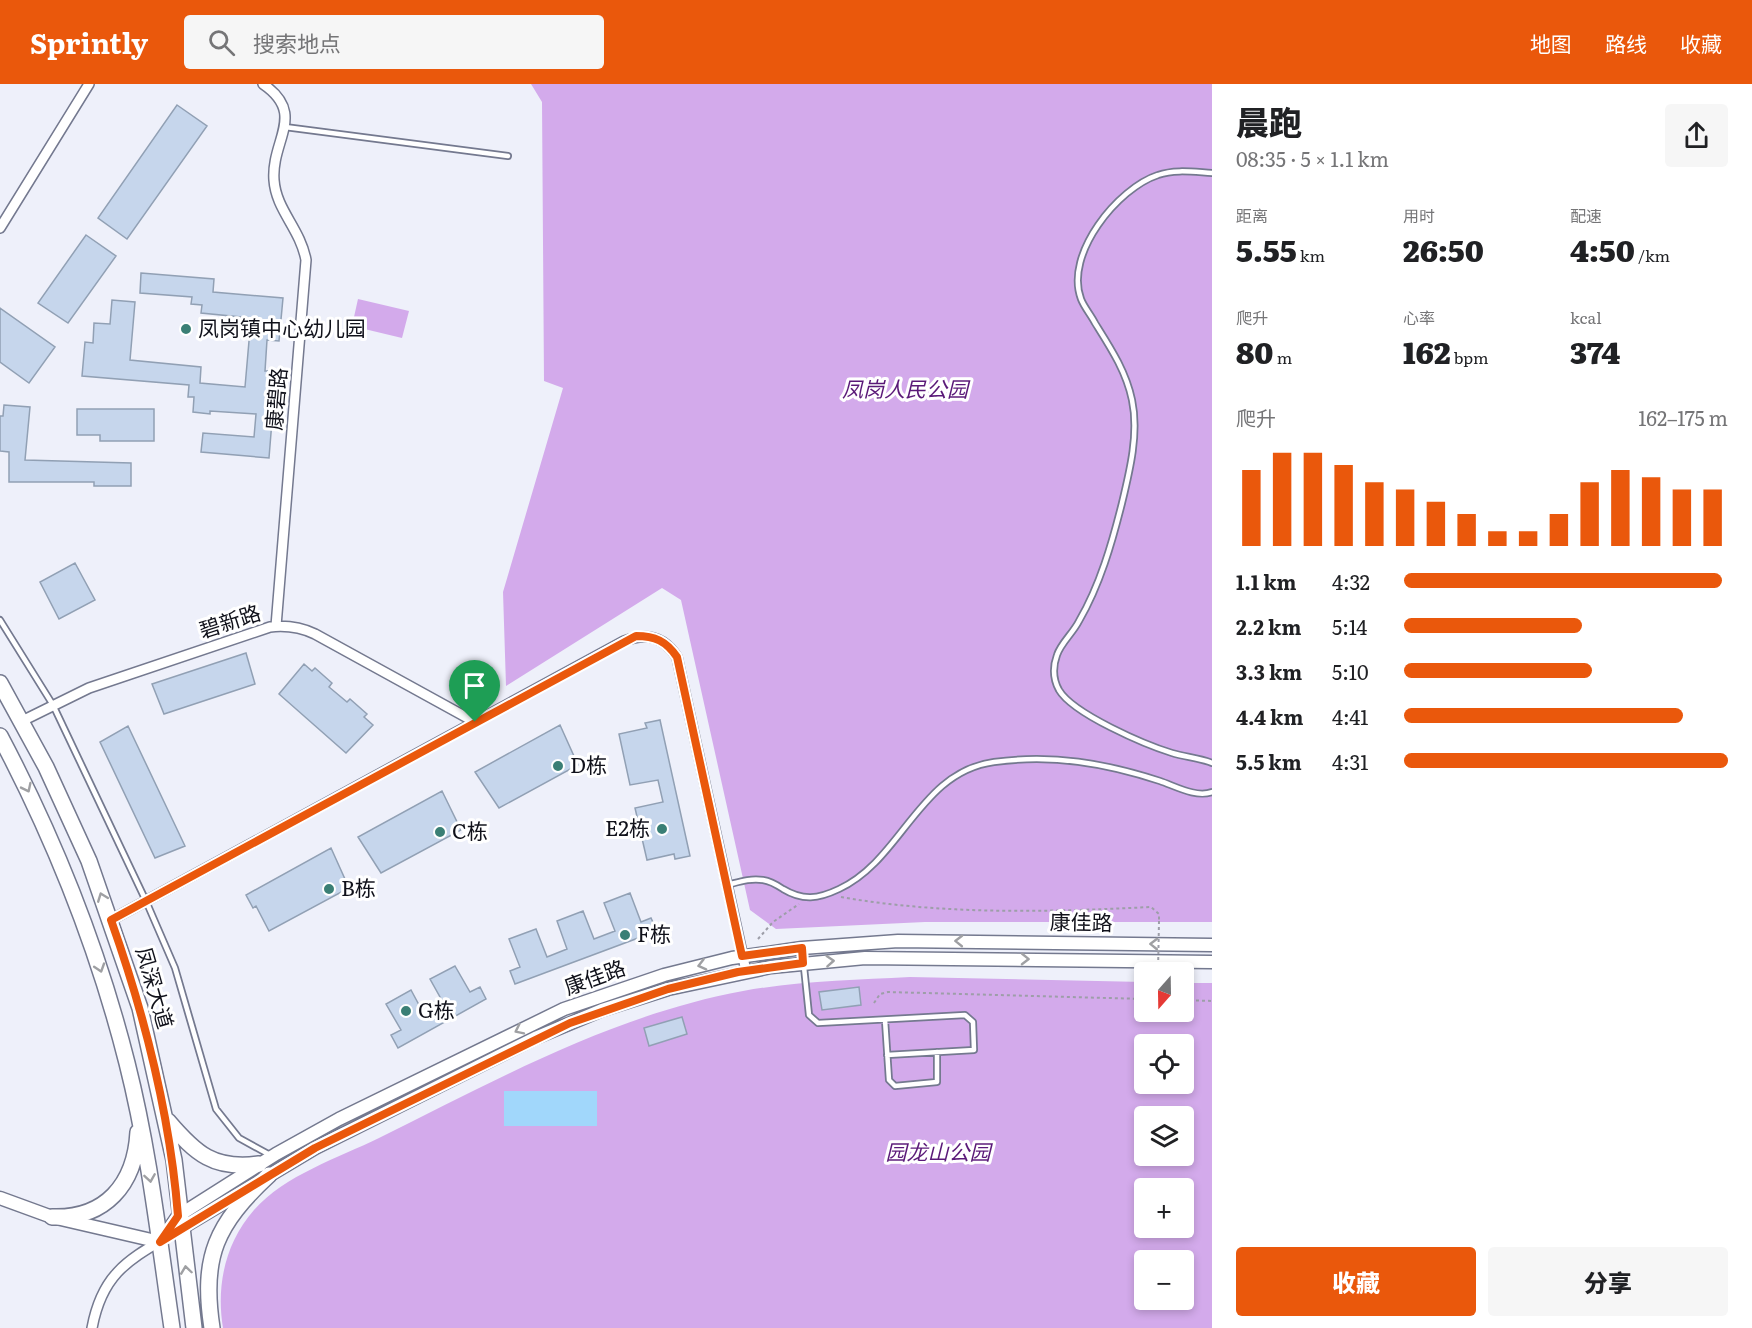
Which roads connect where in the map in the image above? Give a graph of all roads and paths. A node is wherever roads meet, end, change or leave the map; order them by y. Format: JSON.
{"nodes":[{"id":1,"x":89,"y":84,"type":"edge"},
{"id":2,"x":264,"y":84,"type":"edge"},
{"id":3,"x":285,"y":127,"type":"junction"},
{"id":4,"x":508,"y":156,"type":"dead end"},
{"id":5,"x":1212,"y":173,"type":"edge"},
{"id":6,"x":0,"y":228,"type":"edge"},
{"id":7,"x":0,"y":620,"type":"edge"},
{"id":8,"x":276,"y":626,"type":"junction"},
{"id":9,"x":0,"y":683,"type":"edge"},
{"id":10,"x":53,"y":705,"type":"junction"},
{"id":11,"x":22,"y":721,"type":"junction"},
{"id":12,"x":475,"y":722,"type":"junction"},
{"id":13,"x":0,"y":736,"type":"edge"},
{"id":14,"x":1212,"y":763,"type":"edge"},
{"id":15,"x":1212,"y":792,"type":"edge"},
{"id":16,"x":727,"y":885,"type":"junction"},
{"id":17,"x":826,"y":894,"type":"junction"},
{"id":18,"x":803,"y":898,"type":"junction"},
{"id":19,"x":146,"y":901,"type":"junction"},
{"id":20,"x":111,"y":920,"type":"junction"},
{"id":21,"x":758,"y":939,"type":"dead end"},
{"id":22,"x":1212,"y":945,"type":"edge"},
{"id":23,"x":802,"y":948,"type":"junction"},
{"id":24,"x":742,"y":956,"type":"junction"},
{"id":25,"x":1158,"y":962,"type":"edge"},
{"id":26,"x":1212,"y":962,"type":"edge"},
{"id":27,"x":803,"y":963,"type":"junction"},
{"id":28,"x":746,"y":971,"type":"junction"},
{"id":29,"x":1134,"y":999,"type":"edge"},
{"id":30,"x":1194,"y":1000,"type":"edge"},
{"id":31,"x":1212,"y":1001,"type":"edge"},
{"id":32,"x":874,"y":1003,"type":"dead end"},
{"id":33,"x":885,"y":1020,"type":"junction"},
{"id":34,"x":938,"y":1052,"type":"junction"},
{"id":35,"x":887,"y":1054,"type":"junction"},
{"id":36,"x":138,"y":1111,"type":"junction"},
{"id":37,"x":166,"y":1119,"type":"junction"},
{"id":38,"x":273,"y":1156,"type":"junction"},
{"id":39,"x":264,"y":1170,"type":"junction"},
{"id":40,"x":0,"y":1198,"type":"edge"},
{"id":41,"x":52,"y":1217,"type":"junction"},
{"id":42,"x":179,"y":1222,"type":"junction"},
{"id":43,"x":160,"y":1242,"type":"junction"},
{"id":44,"x":92,"y":1328,"type":"edge"},
{"id":45,"x":172,"y":1328,"type":"edge"},
{"id":46,"x":194,"y":1328,"type":"edge"},
{"id":47,"x":212,"y":1328,"type":"edge"}],
"edges":[{"from":1,"to":6,"type":"street"},
{"from":2,"to":3,"type":"street","name":"康碧路"},
{"from":3,"to":4,"type":"lane"},
{"from":3,"to":8,"type":"street","name":"康碧路"},
{"from":5,"to":14,"type":"lane"},
{"from":7,"to":10,"type":"lane"},
{"from":8,"to":10,"type":"street","name":"碧新路"},
{"from":8,"to":12,"type":"street","name":"碧新路"},
{"from":9,"to":11,"type":"main road","name":"凤深大道"},
{"from":10,"to":11,"type":"street","name":"碧新路"},
{"from":10,"to":19,"type":"lane"},
{"from":20,"to":11,"type":"main road","name":"凤深大道","one_way":true},
{"from":12,"to":16,"type":"street"},
{"from":12,"to":19,"type":"street"},
{"from":13,"to":36,"type":"main road","one_way":true},
{"from":15,"to":17,"type":"lane"},
{"from":16,"to":18,"type":"lane"},
{"from":16,"to":24,"type":"street"},
{"from":17,"to":18,"type":"lane"},
{"from":17,"to":25,"type":"path","bridge":true},
{"from":18,"to":21,"type":"path"},
{"from":19,"to":20,"type":"street"},
{"from":19,"to":38,"type":"lane"},
{"from":20,"to":37,"type":"main road","name":"凤深大道"},
{"from":22,"to":23,"type":"street","name":"康佳路","one_way":true},
{"from":23,"to":24,"type":"street","name":"康佳路"},
{"from":23,"to":27,"type":"lane"},
{"from":24,"to":28,"type":"street"},
{"from":24,"to":38,"type":"street","name":"康佳路","one_way":true},
{"from":27,"to":26,"type":"street","name":"康佳路","one_way":true},
{"from":27,"to":28,"type":"street","name":"康佳路"},
{"from":27,"to":33,"type":"lane"},
{"from":28,"to":39,"type":"street","name":"康佳路"},
{"from":29,"to":32,"type":"path"},
{"from":30,"to":31,"type":"path"},
{"from":33,"to":34,"type":"lane"},
{"from":33,"to":35,"type":"lane"},
{"from":34,"to":35,"type":"lane"},
{"from":34,"to":35,"type":"lane"},
{"from":36,"to":41,"type":"main road"},
{"from":36,"to":43,"type":"main road","one_way":true},
{"from":37,"to":39,"type":"main road"},
{"from":37,"to":42,"type":"main road","name":"凤深大道"},
{"from":38,"to":39,"type":"street","name":"康佳路"},
{"from":39,"to":42,"type":"street","name":"康佳路"},
{"from":39,"to":47,"type":"main road"},
{"from":40,"to":41,"type":"street"},
{"from":41,"to":43,"type":"street"},
{"from":42,"to":43,"type":"street","name":"康佳路"},
{"from":46,"to":42,"type":"main road","name":"凤深大道","one_way":true},
{"from":43,"to":44,"type":"street"},
{"from":43,"to":45,"type":"main road"}]}
